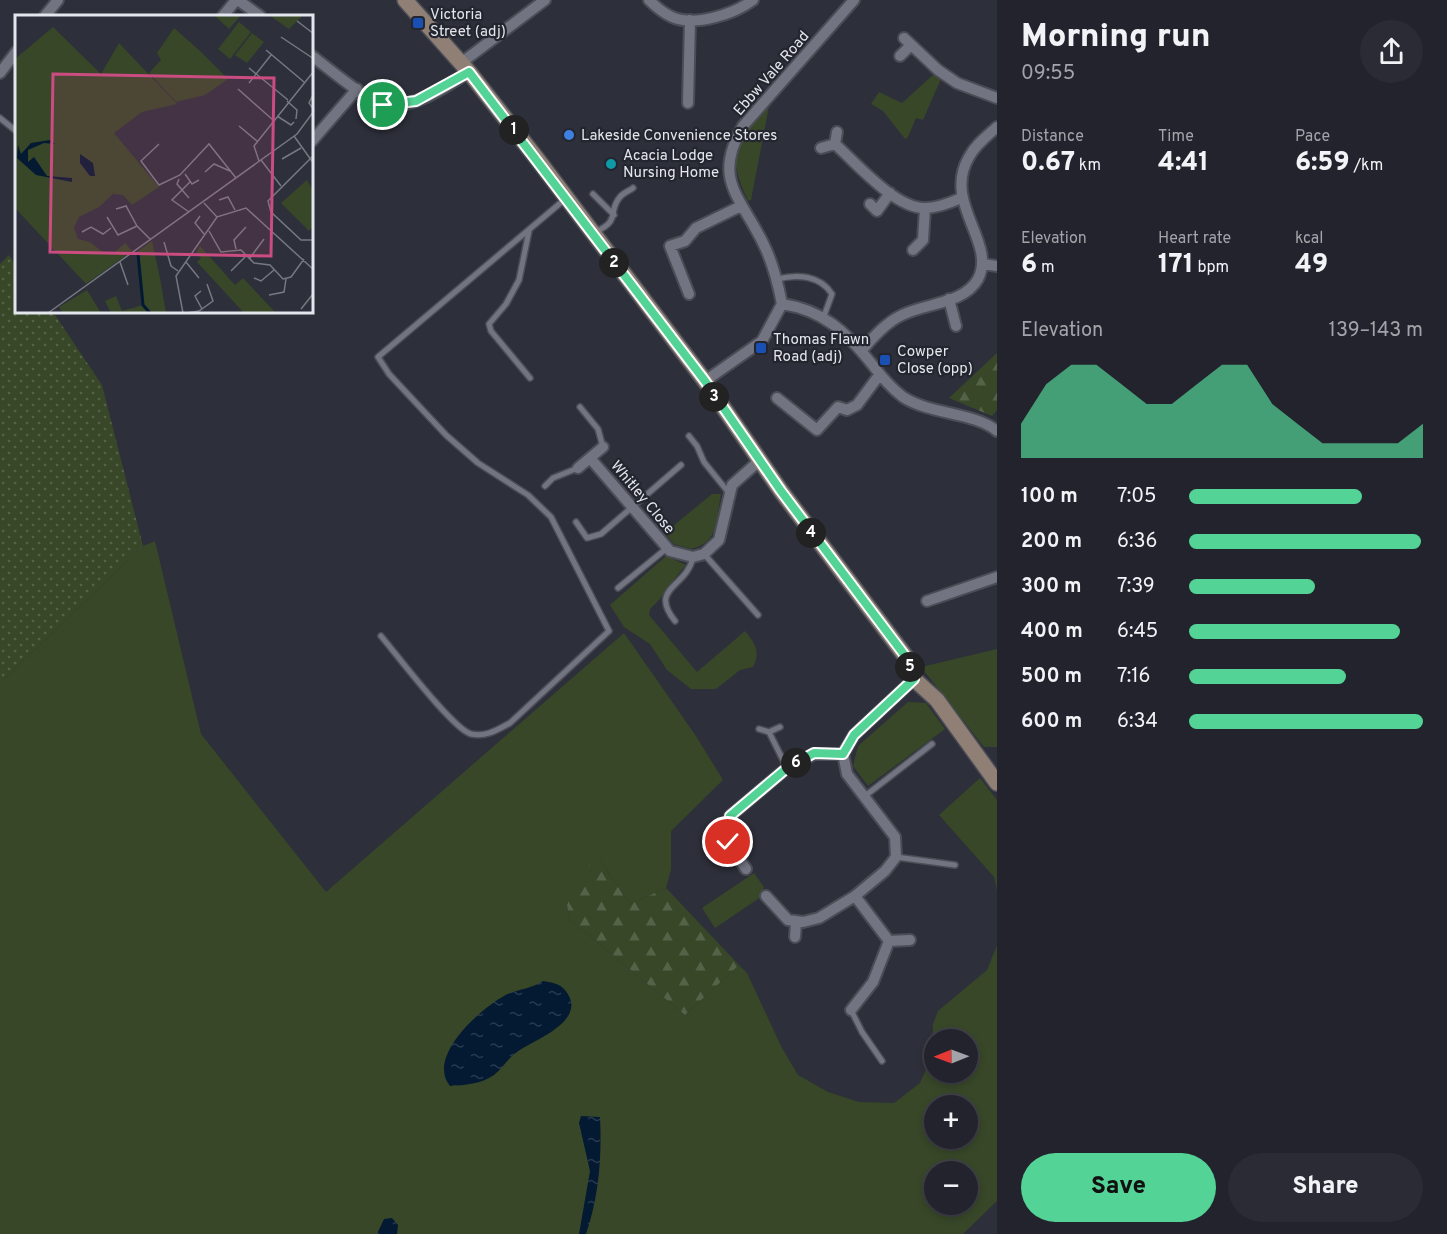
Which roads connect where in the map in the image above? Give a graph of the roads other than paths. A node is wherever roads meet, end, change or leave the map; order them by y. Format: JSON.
{"nodes":[{"id":1,"x":58,"y":0,"type":"edge"},
{"id":2,"x":237,"y":0,"type":"edge"},
{"id":3,"x":405,"y":0,"type":"edge"},
{"id":4,"x":545,"y":0,"type":"edge"},
{"id":5,"x":649,"y":0,"type":"edge"},
{"id":6,"x":753,"y":0,"type":"edge"},
{"id":7,"x":854,"y":0,"type":"edge"},
{"id":8,"x":46,"y":15,"type":"edge"},
{"id":9,"x":224,"y":15,"type":"edge"},
{"id":10,"x":259,"y":15,"type":"edge"},
{"id":11,"x":690,"y":20,"type":"junction"},
{"id":12,"x":15,"y":53,"type":"edge"},
{"id":13,"x":900,"y":56,"type":"dead end"},
{"id":14,"x":314,"y":57,"type":"edge"},
{"id":15,"x":465,"y":68,"type":"junction"},
{"id":16,"x":0,"y":73,"type":"edge"},
{"id":17,"x":357,"y":89,"type":"junction"},
{"id":18,"x":997,"y":98,"type":"edge"},
{"id":19,"x":688,"y":103,"type":"dead end"},
{"id":20,"x":0,"y":118,"type":"edge"},
{"id":21,"x":15,"y":130,"type":"edge"},
{"id":22,"x":837,"y":132,"type":"dead end"},
{"id":23,"x":996,"y":132,"type":"edge"},
{"id":24,"x":314,"y":139,"type":"edge"},
{"id":25,"x":835,"y":144,"type":"junction"},
{"id":26,"x":821,"y":148,"type":"dead end"},
{"id":27,"x":633,"y":188,"type":"dead end"},
{"id":28,"x":890,"y":193,"type":"junction"},
{"id":29,"x":593,"y":194,"type":"dead end"},
{"id":30,"x":565,"y":198,"type":"junction"},
{"id":31,"x":961,"y":198,"type":"junction"},
{"id":32,"x":870,"y":204,"type":"dead end"},
{"id":33,"x":741,"y":206,"type":"junction"},
{"id":34,"x":925,"y":208,"type":"junction"},
{"id":35,"x":614,"y":215,"type":"junction"},
{"id":36,"x":529,"y":230,"type":"junction"},
{"id":37,"x":591,"y":234,"type":"junction"},
{"id":38,"x":913,"y":250,"type":"dead end"},
{"id":39,"x":983,"y":264,"type":"junction"},
{"id":40,"x":997,"y":266,"type":"edge"},
{"id":41,"x":777,"y":279,"type":"junction"},
{"id":42,"x":689,"y":294,"type":"dead end"},
{"id":43,"x":949,"y":299,"type":"junction"},
{"id":44,"x":782,"y":304,"type":"junction"},
{"id":45,"x":824,"y":316,"type":"junction"},
{"id":46,"x":956,"y":326,"type":"dead end"},
{"id":47,"x":861,"y":351,"type":"junction"},
{"id":48,"x":880,"y":374,"type":"junction"},
{"id":49,"x":530,"y":378,"type":"dead end"},
{"id":50,"x":705,"y":381,"type":"junction"},
{"id":51,"x":777,"y":398,"type":"dead end"},
{"id":52,"x":580,"y":407,"type":"dead end"},
{"id":53,"x":997,"y":431,"type":"edge"},
{"id":54,"x":689,"y":436,"type":"dead end"},
{"id":55,"x":603,"y":447,"type":"joint"},
{"id":56,"x":590,"y":458,"type":"junction"},
{"id":57,"x":759,"y":461,"type":"junction"},
{"id":58,"x":681,"y":465,"type":"dead end"},
{"id":59,"x":578,"y":468,"type":"joint"},
{"id":60,"x":545,"y":486,"type":"dead end"},
{"id":61,"x":729,"y":493,"type":"junction"},
{"id":62,"x":633,"y":507,"type":"junction"},
{"id":63,"x":576,"y":522,"type":"dead end"},
{"id":64,"x":667,"y":548,"type":"junction"},
{"id":65,"x":704,"y":554,"type":"junction"},
{"id":66,"x":693,"y":557,"type":"junction"},
{"id":67,"x":997,"y":577,"type":"edge"},
{"id":68,"x":618,"y":588,"type":"dead end"},
{"id":69,"x":927,"y":601,"type":"dead end"},
{"id":70,"x":758,"y":615,"type":"dead end"},
{"id":71,"x":675,"y":621,"type":"dead end"},
{"id":72,"x":381,"y":636,"type":"dead end"},
{"id":73,"x":914,"y":679,"type":"junction"},
{"id":74,"x":780,"y":728,"type":"dead end"},
{"id":75,"x":759,"y":729,"type":"dead end"},
{"id":76,"x":769,"y":732,"type":"junction"},
{"id":77,"x":932,"y":744,"type":"dead end"},
{"id":78,"x":843,"y":754,"type":"junction"},
{"id":79,"x":787,"y":768,"type":"junction"},
{"id":80,"x":997,"y":783,"type":"edge"},
{"id":81,"x":865,"y":796,"type":"junction"},
{"id":82,"x":896,"y":857,"type":"junction"},
{"id":83,"x":955,"y":865,"type":"dead end"},
{"id":84,"x":746,"y":869,"type":"dead end"},
{"id":85,"x":766,"y":896,"type":"dead end"},
{"id":86,"x":855,"y":896,"type":"junction"},
{"id":87,"x":796,"y":922,"type":"junction"},
{"id":88,"x":795,"y":937,"type":"dead end"},
{"id":89,"x":910,"y":940,"type":"dead end"},
{"id":90,"x":890,"y":941,"type":"junction"},
{"id":91,"x":851,"y":1010,"type":"joint"},
{"id":92,"x":882,"y":1061,"type":"dead end"}],
"edges":[{"from":1,"to":8,"type":"street"},
{"from":2,"to":9,"type":"street"},
{"from":2,"to":10,"type":"street"},
{"from":3,"to":15,"type":"main road"},
{"from":4,"to":15,"type":"street"},
{"from":5,"to":11,"type":"street"},
{"from":6,"to":11,"type":"street"},
{"from":7,"to":33,"type":"street","name":"Ebbw Vale Road"},
{"from":11,"to":19,"type":"street"},
{"from":12,"to":16,"type":"street"},
{"from":13,"to":18,"type":"street"},
{"from":14,"to":17,"type":"street"},
{"from":15,"to":17,"type":"street"},
{"from":15,"to":30,"type":"main road"},
{"from":17,"to":24,"type":"street"},
{"from":20,"to":21,"type":"lane"},
{"from":22,"to":25,"type":"street"},
{"from":23,"to":31,"type":"street"},
{"from":25,"to":26,"type":"street"},
{"from":25,"to":28,"type":"street"},
{"from":27,"to":35,"type":"lane"},
{"from":28,"to":32,"type":"street"},
{"from":28,"to":34,"type":"street"},
{"from":29,"to":35,"type":"lane"},
{"from":30,"to":36,"type":"lane"},
{"from":30,"to":37,"type":"main road"},
{"from":31,"to":34,"type":"street"},
{"from":31,"to":39,"type":"street"},
{"from":33,"to":41,"type":"street","name":"Ebbw Vale Road"},
{"from":33,"to":42,"type":"street"},
{"from":34,"to":38,"type":"street"},
{"from":35,"to":37,"type":"lane"},
{"from":36,"to":49,"type":"lane"},
{"from":36,"to":72,"type":"lane"},
{"from":37,"to":50,"type":"main road"},
{"from":39,"to":40,"type":"street"},
{"from":39,"to":43,"type":"street"},
{"from":41,"to":44,"type":"street","name":"Ebbw Vale Road"},
{"from":41,"to":45,"type":"lane"},
{"from":43,"to":46,"type":"street"},
{"from":43,"to":47,"type":"street"},
{"from":44,"to":45,"type":"street"},
{"from":44,"to":50,"type":"street"},
{"from":45,"to":47,"type":"street"},
{"from":47,"to":48,"type":"street"},
{"from":48,"to":51,"type":"street"},
{"from":48,"to":53,"type":"street"},
{"from":50,"to":57,"type":"main road"},
{"from":52,"to":55,"type":"lane"},
{"from":54,"to":61,"type":"lane"},
{"from":55,"to":56,"type":"street","name":"Whitley Close"},
{"from":56,"to":59,"type":"street","name":"Whitley Close"},
{"from":56,"to":62,"type":"street","name":"Whitley Close"},
{"from":57,"to":61,"type":"street"},
{"from":57,"to":73,"type":"main road"},
{"from":58,"to":62,"type":"lane"},
{"from":59,"to":60,"type":"lane"},
{"from":61,"to":65,"type":"street"},
{"from":62,"to":63,"type":"lane"},
{"from":62,"to":64,"type":"street","name":"Whitley Close"},
{"from":64,"to":66,"type":"street","name":"Whitley Close"},
{"from":64,"to":68,"type":"lane"},
{"from":65,"to":66,"type":"street"},
{"from":65,"to":70,"type":"lane"},
{"from":66,"to":71,"type":"lane"},
{"from":67,"to":69,"type":"street"},
{"from":73,"to":78,"type":"street"},
{"from":73,"to":80,"type":"main road"},
{"from":74,"to":76,"type":"lane"},
{"from":75,"to":76,"type":"lane"},
{"from":76,"to":79,"type":"lane"},
{"from":77,"to":81,"type":"lane"},
{"from":78,"to":79,"type":"street"},
{"from":78,"to":81,"type":"street"},
{"from":79,"to":84,"type":"street"},
{"from":81,"to":82,"type":"street"},
{"from":82,"to":83,"type":"lane"},
{"from":82,"to":86,"type":"street"},
{"from":85,"to":87,"type":"street"},
{"from":86,"to":87,"type":"street"},
{"from":86,"to":90,"type":"street"},
{"from":87,"to":88,"type":"street"},
{"from":89,"to":90,"type":"street"},
{"from":90,"to":91,"type":"street"},
{"from":91,"to":92,"type":"lane"}]}
